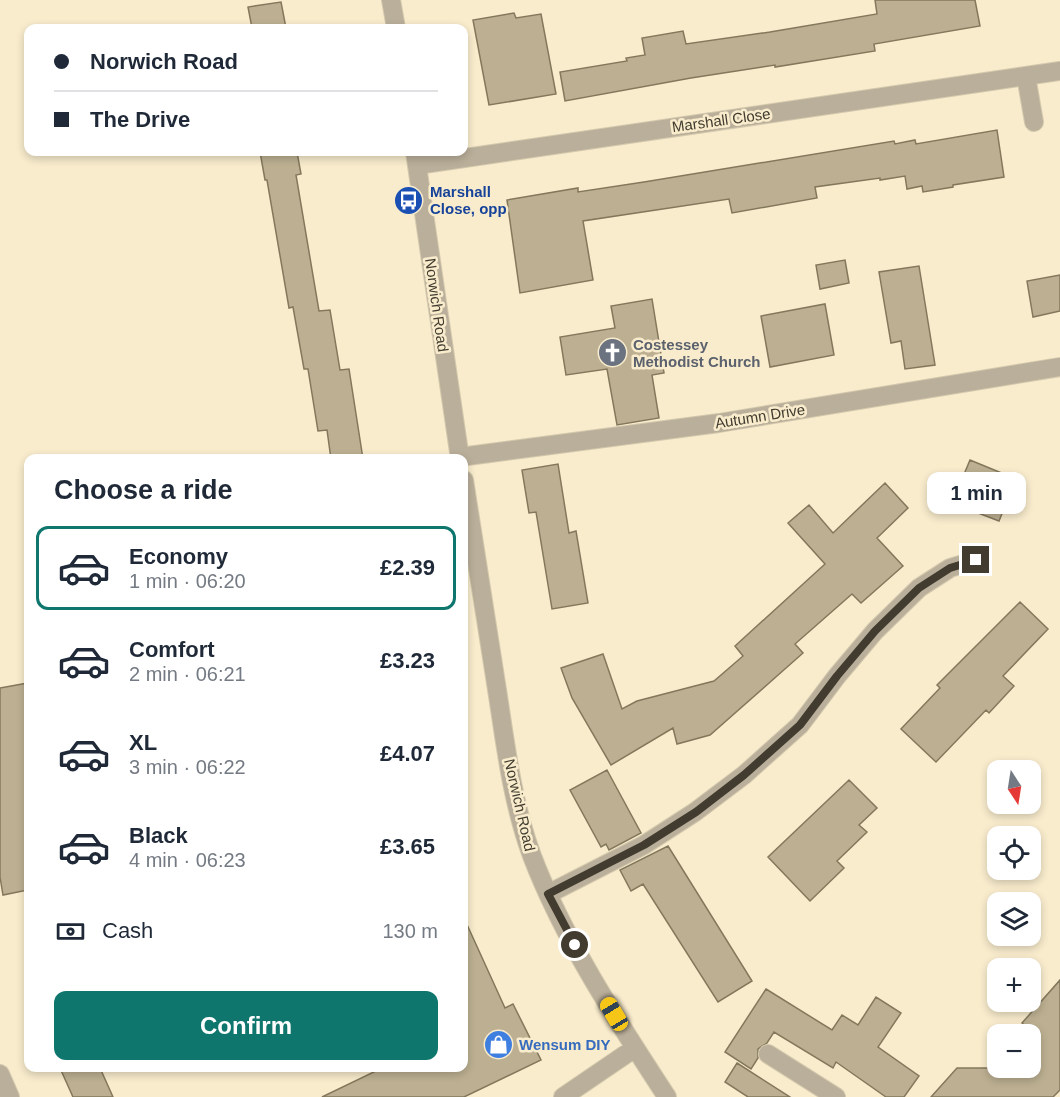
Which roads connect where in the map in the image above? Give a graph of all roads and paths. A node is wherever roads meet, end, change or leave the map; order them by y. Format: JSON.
{"nodes":[{"id":1,"x":391,"y":0,"type":"edge"},
{"id":2,"x":395,"y":24,"type":"edge"},
{"id":3,"x":1060,"y":71,"type":"edge"},
{"id":4,"x":1026,"y":76,"type":"junction"},
{"id":5,"x":1034,"y":122,"type":"dead end"},
{"id":6,"x":468,"y":151,"type":"edge"},
{"id":7,"x":431,"y":156,"type":"edge"},
{"id":8,"x":416,"y":158,"type":"edge"},
{"id":9,"x":1060,"y":367,"type":"edge"},
{"id":10,"x":459,"y":454,"type":"edge"},
{"id":11,"x":468,"y":457,"type":"edge"},
{"id":12,"x":468,"y":505,"type":"edge"},
{"id":13,"x":976,"y":560,"type":"dead end"},
{"id":14,"x":548,"y":894,"type":"junction"},
{"id":15,"x":635,"y":1048,"type":"junction"},
{"id":16,"x":768,"y":1054,"type":"dead end"},
{"id":17,"x":0,"y":1074,"type":"edge"},
{"id":18,"x":10,"y":1097,"type":"edge"},
{"id":19,"x":563,"y":1097,"type":"edge"},
{"id":20,"x":667,"y":1097,"type":"edge"},
{"id":21,"x":835,"y":1097,"type":"edge"}],
"edges":[{"from":1,"to":2,"type":"street"},
{"from":3,"to":4,"type":"street","name":"Marshall Close"},
{"from":4,"to":5,"type":"street"},
{"from":4,"to":6,"type":"street","name":"Marshall Close"},
{"from":7,"to":8,"type":"street","name":"Marshall Close"},
{"from":8,"to":10,"type":"street","name":"Norwich Road"},
{"from":9,"to":11,"type":"street","name":"Autumn Drive"},
{"from":12,"to":14,"type":"street","name":"Norwich Road"},
{"from":13,"to":14,"type":"street"},
{"from":14,"to":15,"type":"street","name":"Norwich Road"},
{"from":15,"to":19,"type":"street"},
{"from":15,"to":20,"type":"street","name":"Norwich Road"},
{"from":16,"to":21,"type":"street"},
{"from":17,"to":18,"type":"street"}]}
